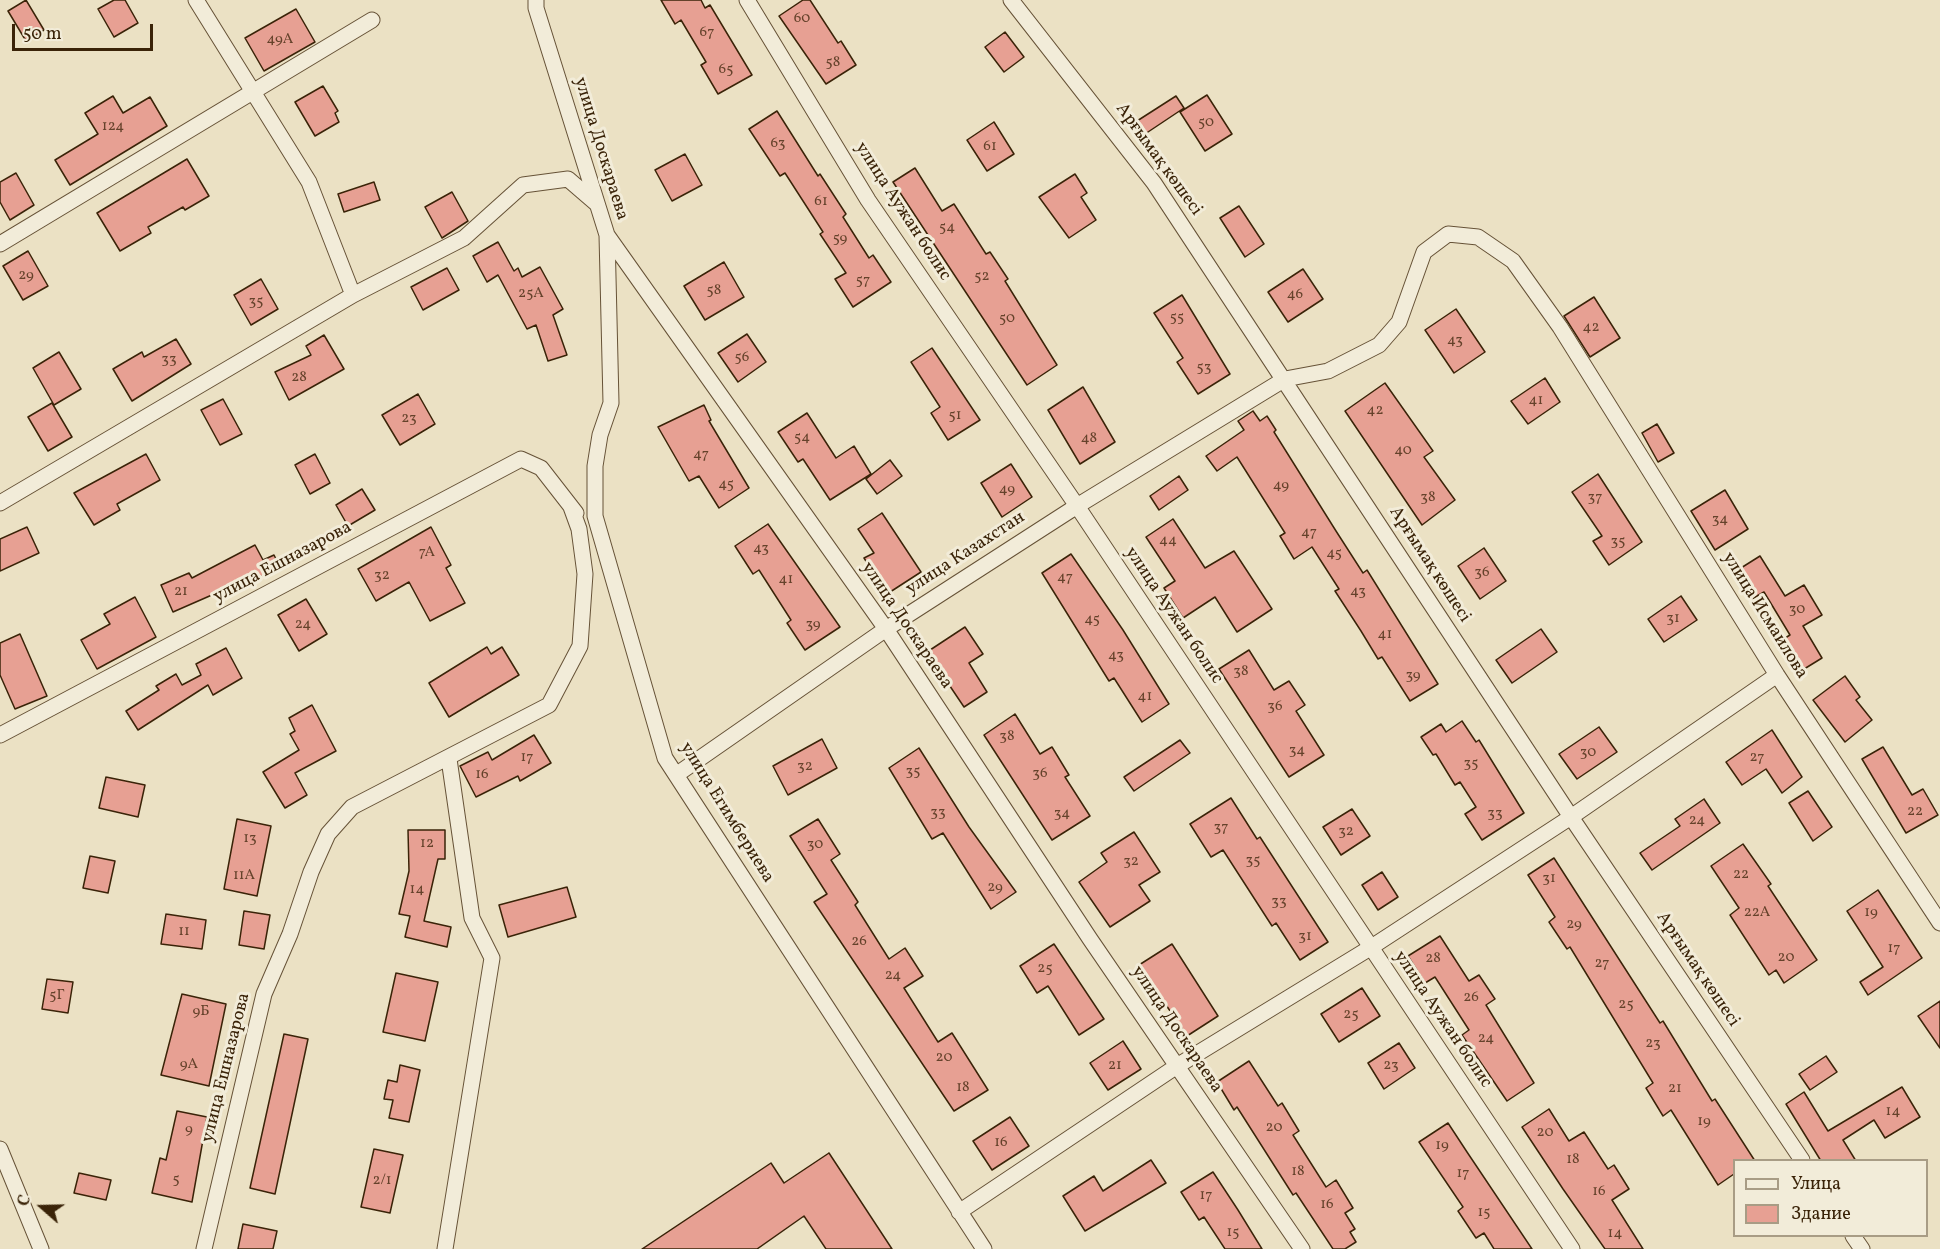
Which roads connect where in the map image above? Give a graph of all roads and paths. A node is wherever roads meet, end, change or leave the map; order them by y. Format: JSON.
{"nodes":[{"id":1,"x":196,"y":0,"type":"edge"},
{"id":2,"x":747,"y":0,"type":"edge"},
{"id":3,"x":1011,"y":0,"type":"edge"},
{"id":4,"x":533,"y":3,"type":"edge"},
{"id":5,"x":372,"y":20,"type":"dead end"},
{"id":6,"x":254,"y":93,"type":"junction"},
{"id":7,"x":597,"y":204,"type":"junction"},
{"id":8,"x":607,"y":235,"type":"junction"},
{"id":9,"x":0,"y":244,"type":"edge"},
{"id":10,"x":353,"y":295,"type":"junction"},
{"id":11,"x":1285,"y":379,"type":"junction"},
{"id":12,"x":0,"y":503,"type":"edge"},
{"id":13,"x":1077,"y":506,"type":"junction"},
{"id":14,"x":571,"y":507,"type":"junction"},
{"id":15,"x":605,"y":547,"type":"junction"},
{"id":16,"x":886,"y":628,"type":"junction"},
{"id":17,"x":1777,"y":675,"type":"junction"},
{"id":18,"x":0,"y":735,"type":"edge"},
{"id":19,"x":448,"y":759,"type":"junction"},
{"id":20,"x":676,"y":775,"type":"junction"},
{"id":21,"x":1571,"y":817,"type":"junction"},
{"id":22,"x":1940,"y":923,"type":"edge"},
{"id":23,"x":1370,"y":948,"type":"junction"},
{"id":24,"x":1177,"y":1066,"type":"junction"},
{"id":25,"x":0,"y":1149,"type":"edge"},
{"id":26,"x":1801,"y":1159,"type":"edge"},
{"id":27,"x":959,"y":1212,"type":"junction"},
{"id":28,"x":41,"y":1249,"type":"edge"},
{"id":29,"x":204,"y":1249,"type":"edge"},
{"id":30,"x":446,"y":1249,"type":"edge"},
{"id":31,"x":984,"y":1249,"type":"edge"},
{"id":32,"x":1302,"y":1249,"type":"edge"},
{"id":33,"x":1572,"y":1249,"type":"edge"}],
"edges":[{"from":1,"to":6,"type":"street"},
{"from":2,"to":13,"type":"street","name":"улица Аужан болис"},
{"from":3,"to":11,"type":"street","name":"Арғымақ көшесі"},
{"from":4,"to":7,"type":"street","name":"улица Доскараева"},
{"from":5,"to":6,"type":"street"},
{"from":6,"to":9,"type":"street"},
{"from":6,"to":10,"type":"street"},
{"from":7,"to":8,"type":"street","name":"улица Доскараева"},
{"from":7,"to":10,"type":"street"},
{"from":8,"to":15,"type":"street","name":"улица Егимбериева"},
{"from":8,"to":16,"type":"street","name":"улица Доскараева"},
{"from":10,"to":12,"type":"street"},
{"from":11,"to":13,"type":"street","name":"улица Казахстан"},
{"from":11,"to":17,"type":"street","name":"улица Исмаилова"},
{"from":11,"to":21,"type":"street","name":"Арғымақ көшесі"},
{"from":13,"to":16,"type":"street","name":"улица Казахстан"},
{"from":13,"to":23,"type":"street","name":"улица Аужан болис"},
{"from":14,"to":15,"type":"street","name":"улица Ешназарова"},
{"from":14,"to":18,"type":"street","name":"улица Ешназарова"},
{"from":14,"to":19,"type":"street","name":"улица Ешназарова"},
{"from":15,"to":20,"type":"street","name":"улица Егимбериева"},
{"from":16,"to":20,"type":"street","name":"улица Казахстан"},
{"from":16,"to":24,"type":"street","name":"улица Доскараева"},
{"from":17,"to":21,"type":"street"},
{"from":17,"to":22,"type":"street","name":"улица Исмаилова"},
{"from":19,"to":29,"type":"street","name":"улица Ешназарова"},
{"from":19,"to":30,"type":"street"},
{"from":20,"to":27,"type":"street","name":"улица Егимбериева"},
{"from":21,"to":23,"type":"street"},
{"from":21,"to":26,"type":"street","name":"Арғымақ көшесі"},
{"from":23,"to":24,"type":"street"},
{"from":23,"to":33,"type":"street","name":"улица Аужан болис"},
{"from":24,"to":27,"type":"street"},
{"from":24,"to":32,"type":"street","name":"улица Доскараева"},
{"from":25,"to":28,"type":"street"},
{"from":27,"to":31,"type":"street","name":"улица Егимбериева"}]}
